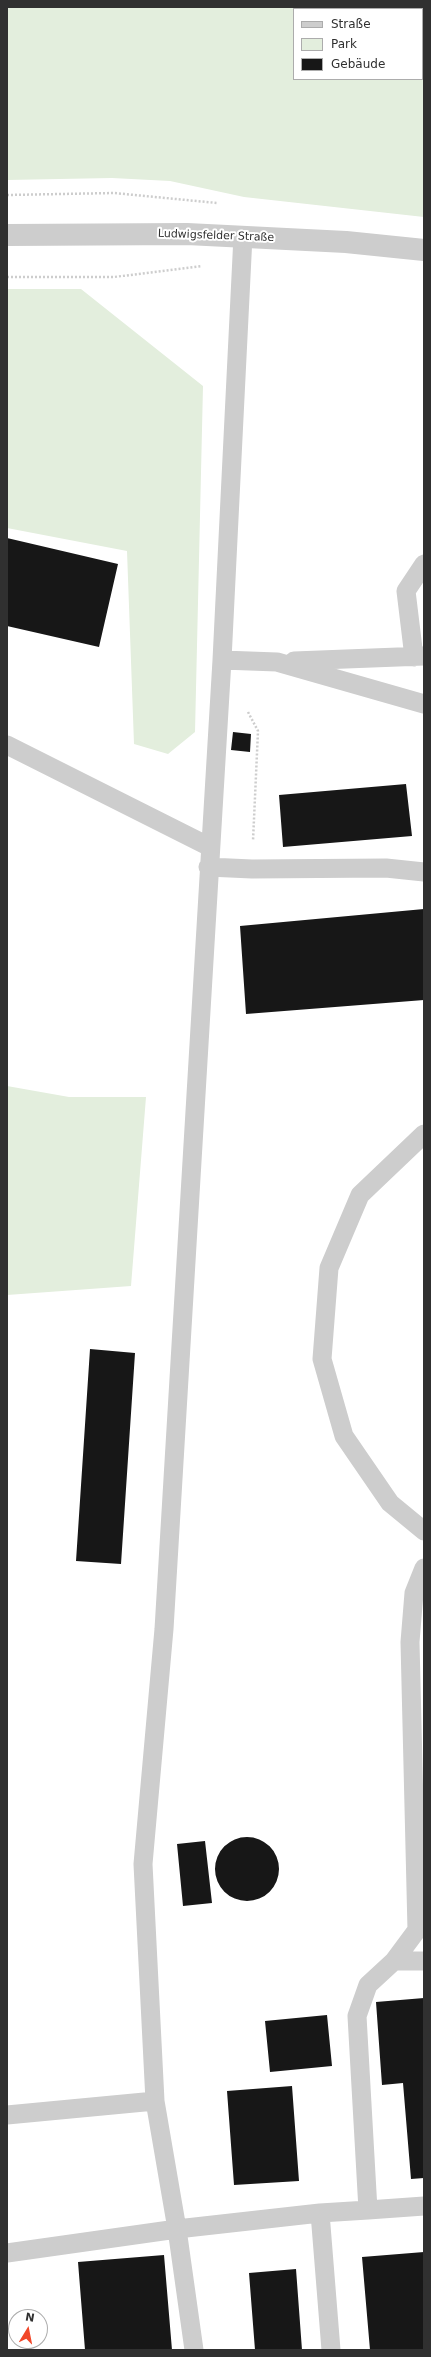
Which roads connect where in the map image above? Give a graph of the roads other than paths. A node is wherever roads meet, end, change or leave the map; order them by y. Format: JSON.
{"nodes":[{"id":1,"x":7,"y":235,"type":"edge"},
{"id":2,"x":243,"y":236,"type":"junction"},
{"id":3,"x":424,"y":250,"type":"edge"},
{"id":4,"x":424,"y":564,"type":"edge"},
{"id":5,"x":419,"y":656,"type":"edge"},
{"id":6,"x":222,"y":660,"type":"junction"},
{"id":7,"x":277,"y":662,"type":"junction"},
{"id":8,"x":424,"y":704,"type":"edge"},
{"id":9,"x":7,"y":745,"type":"edge"},
{"id":10,"x":210,"y":847,"type":"junction"},
{"id":11,"x":208,"y":867,"type":"junction"},
{"id":12,"x":424,"y":872,"type":"edge"},
{"id":13,"x":424,"y":1134,"type":"edge"},
{"id":14,"x":424,"y":1531,"type":"edge"},
{"id":15,"x":424,"y":1568,"type":"edge"},
{"id":16,"x":394,"y":1961,"type":"junction"},
{"id":17,"x":424,"y":1961,"type":"edge"},
{"id":18,"x":155,"y":2101,"type":"junction"},
{"id":19,"x":7,"y":2115,"type":"edge"},
{"id":20,"x":424,"y":2206,"type":"edge"},
{"id":21,"x":368,"y":2210,"type":"junction"},
{"id":22,"x":320,"y":2213,"type":"junction"},
{"id":23,"x":177,"y":2229,"type":"junction"},
{"id":24,"x":7,"y":2253,"type":"edge"},
{"id":25,"x":194,"y":2350,"type":"edge"},
{"id":26,"x":331,"y":2350,"type":"edge"}],
"edges":[{"from":1,"to":2,"type":"street","name":"Ludwigsfelder Straße"},
{"from":2,"to":3,"type":"street","name":"Ludwigsfelder Straße"},
{"from":2,"to":6,"type":"lane"},
{"from":4,"to":5,"type":"lane"},
{"from":5,"to":7,"type":"lane"},
{"from":6,"to":7,"type":"lane"},
{"from":6,"to":10,"type":"lane"},
{"from":7,"to":8,"type":"lane"},
{"from":9,"to":10,"type":"lane"},
{"from":10,"to":11,"type":"lane"},
{"from":11,"to":12,"type":"lane"},
{"from":11,"to":18,"type":"lane"},
{"from":13,"to":14,"type":"lane"},
{"from":15,"to":16,"type":"lane"},
{"from":16,"to":17,"type":"lane"},
{"from":16,"to":21,"type":"lane"},
{"from":18,"to":19,"type":"lane"},
{"from":18,"to":23,"type":"lane"},
{"from":20,"to":21,"type":"lane"},
{"from":21,"to":22,"type":"lane"},
{"from":22,"to":23,"type":"lane"},
{"from":22,"to":26,"type":"lane"},
{"from":23,"to":24,"type":"lane"},
{"from":23,"to":25,"type":"lane"}]}
